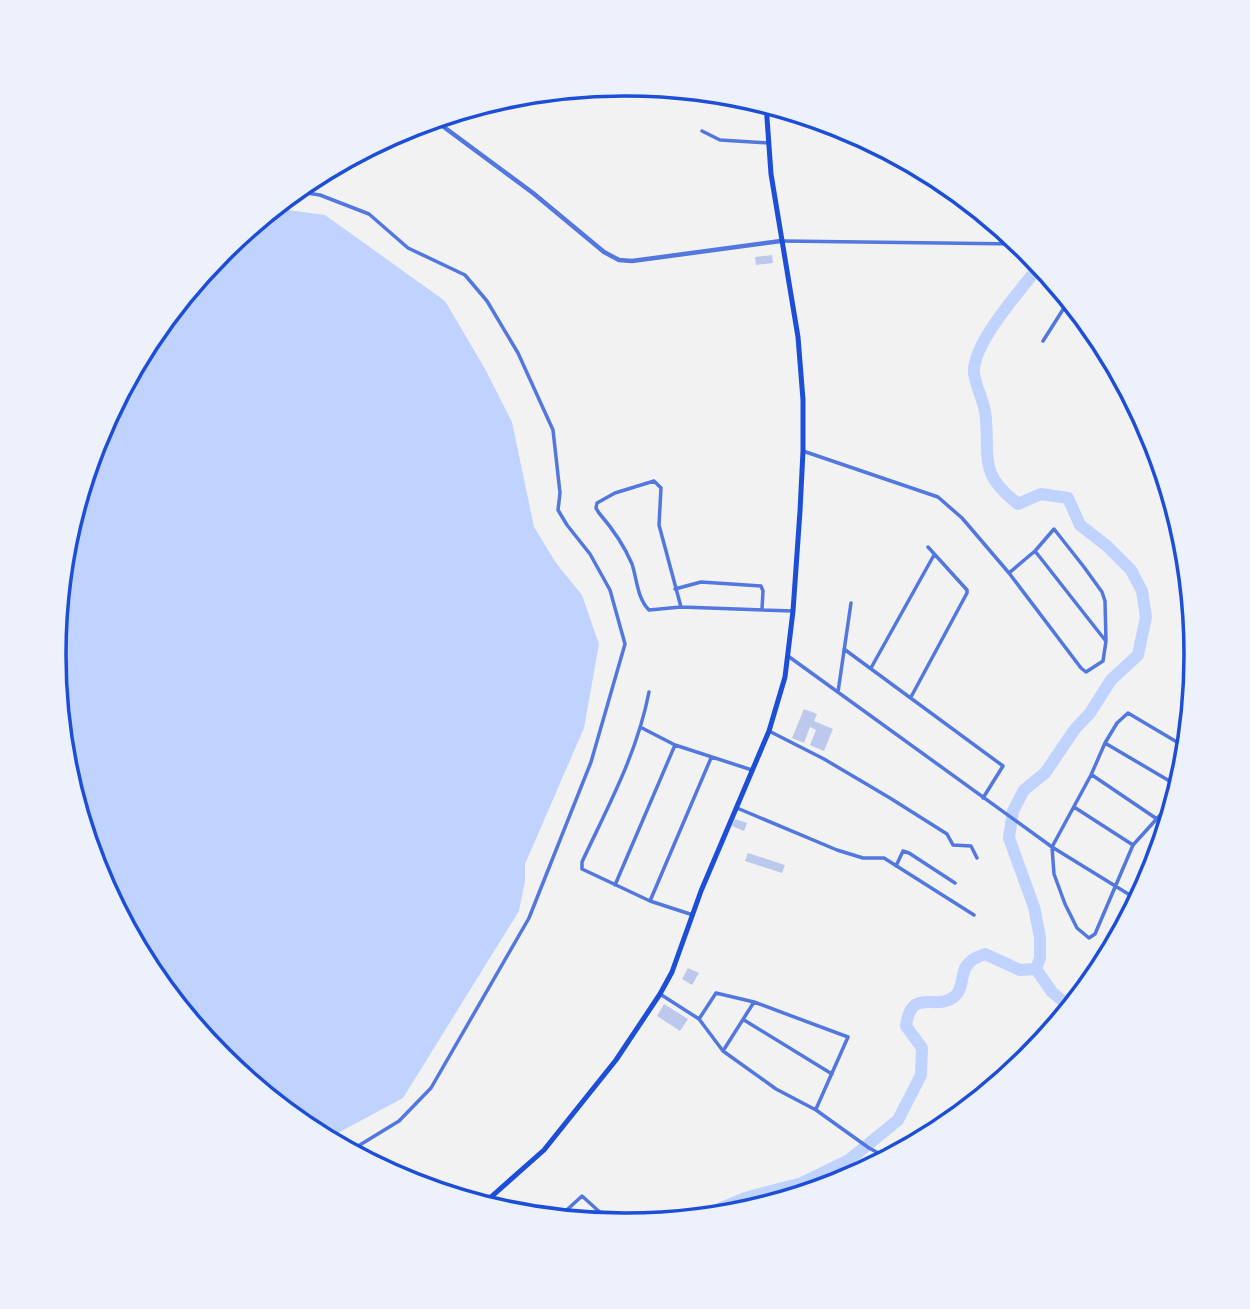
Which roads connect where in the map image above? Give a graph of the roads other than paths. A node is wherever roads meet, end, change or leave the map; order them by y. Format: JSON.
{"nodes":[{"id":1,"x":767,"y":114,"type":"edge"},
{"id":2,"x":443,"y":127,"type":"edge"},
{"id":3,"x":702,"y":131,"type":"dead end"},
{"id":4,"x":769,"y":143,"type":"junction"},
{"id":5,"x":310,"y":193,"type":"edge"},
{"id":6,"x":781,"y":241,"type":"junction"},
{"id":7,"x":1002,"y":244,"type":"edge"},
{"id":8,"x":1063,"y":309,"type":"edge"},
{"id":9,"x":1043,"y":341,"type":"dead end"},
{"id":10,"x":803,"y":450,"type":"junction"},
{"id":11,"x":928,"y":547,"type":"dead end"},
{"id":12,"x":1035,"y":551,"type":"junction"},
{"id":13,"x":934,"y":555,"type":"junction"},
{"id":14,"x":1009,"y":573,"type":"junction"},
{"id":15,"x":675,"y":589,"type":"junction"},
{"id":16,"x":851,"y":603,"type":"dead end"},
{"id":17,"x":681,"y":607,"type":"junction"},
{"id":18,"x":762,"y":610,"type":"junction"},
{"id":19,"x":793,"y":611,"type":"junction"},
{"id":20,"x":1106,"y":642,"type":"junction"},
{"id":21,"x":845,"y":649,"type":"junction"},
{"id":22,"x":788,"y":656,"type":"junction"},
{"id":23,"x":871,"y":668,"type":"junction"},
{"id":24,"x":649,"y":692,"type":"dead end"},
{"id":25,"x":838,"y":692,"type":"junction"},
{"id":26,"x":911,"y":697,"type":"junction"},
{"id":27,"x":642,"y":728,"type":"junction"},
{"id":28,"x":769,"y":732,"type":"junction"},
{"id":29,"x":1176,"y":742,"type":"edge"},
{"id":30,"x":1105,"y":743,"type":"junction"},
{"id":31,"x":676,"y":745,"type":"junction"},
{"id":32,"x":711,"y":758,"type":"junction"},
{"id":33,"x":752,"y":770,"type":"junction"},
{"id":34,"x":1091,"y":775,"type":"junction"},
{"id":35,"x":1169,"y":779,"type":"edge"},
{"id":36,"x":982,"y":798,"type":"junction"},
{"id":37,"x":735,"y":807,"type":"junction"},
{"id":38,"x":1074,"y":807,"type":"junction"},
{"id":39,"x":1159,"y":817,"type":"edge"},
{"id":40,"x":1157,"y":819,"type":"junction"},
{"id":41,"x":1133,"y":845,"type":"junction"},
{"id":42,"x":1052,"y":847,"type":"junction"},
{"id":43,"x":977,"y":858,"type":"dead end"},
{"id":44,"x":896,"y":866,"type":"junction"},
{"id":45,"x":955,"y":883,"type":"dead end"},
{"id":46,"x":615,"y":885,"type":"junction"},
{"id":47,"x":1114,"y":887,"type":"junction"},
{"id":48,"x":1129,"y":895,"type":"edge"},
{"id":49,"x":650,"y":901,"type":"junction"},
{"id":50,"x":693,"y":915,"type":"junction"},
{"id":51,"x":974,"y":915,"type":"dead end"},
{"id":52,"x":660,"y":995,"type":"junction"},
{"id":53,"x":754,"y":1002,"type":"junction"},
{"id":54,"x":699,"y":1020,"type":"junction"},
{"id":55,"x":744,"y":1020,"type":"junction"},
{"id":56,"x":723,"y":1051,"type":"junction"},
{"id":57,"x":832,"y":1074,"type":"junction"},
{"id":58,"x":816,"y":1110,"type":"junction"},
{"id":59,"x":359,"y":1145,"type":"edge"},
{"id":60,"x":877,"y":1152,"type":"edge"},
{"id":61,"x":492,"y":1197,"type":"edge"},
{"id":62,"x":567,"y":1210,"type":"edge"},
{"id":63,"x":600,"y":1212,"type":"edge"}],
"edges":[{"from":1,"to":4,"type":"main road"},
{"from":2,"to":6,"type":"street"},
{"from":3,"to":4,"type":"street"},
{"from":4,"to":6,"type":"main road"},
{"from":5,"to":59,"type":"street"},
{"from":6,"to":7,"type":"street"},
{"from":6,"to":10,"type":"main road"},
{"from":8,"to":9,"type":"street"},
{"from":10,"to":14,"type":"street"},
{"from":10,"to":19,"type":"main road"},
{"from":11,"to":13,"type":"street"},
{"from":12,"to":14,"type":"street"},
{"from":12,"to":20,"type":"street"},
{"from":12,"to":20,"type":"street"},
{"from":13,"to":23,"type":"street"},
{"from":13,"to":26,"type":"street"},
{"from":14,"to":20,"type":"street"},
{"from":15,"to":17,"type":"street"},
{"from":15,"to":17,"type":"street"},
{"from":15,"to":18,"type":"street"},
{"from":16,"to":21,"type":"street"},
{"from":17,"to":18,"type":"street"},
{"from":18,"to":19,"type":"street"},
{"from":19,"to":22,"type":"main road"},
{"from":21,"to":23,"type":"street"},
{"from":21,"to":25,"type":"street"},
{"from":22,"to":25,"type":"street"},
{"from":22,"to":28,"type":"main road"},
{"from":23,"to":26,"type":"street"},
{"from":24,"to":27,"type":"street"},
{"from":25,"to":36,"type":"street"},
{"from":26,"to":36,"type":"street"},
{"from":27,"to":31,"type":"street"},
{"from":27,"to":46,"type":"street"},
{"from":28,"to":33,"type":"main road"},
{"from":28,"to":43,"type":"street"},
{"from":29,"to":30,"type":"street"},
{"from":30,"to":34,"type":"street"},
{"from":30,"to":35,"type":"street"},
{"from":31,"to":32,"type":"street"},
{"from":31,"to":46,"type":"street"},
{"from":32,"to":33,"type":"street"},
{"from":32,"to":49,"type":"street"},
{"from":33,"to":37,"type":"main road"},
{"from":34,"to":38,"type":"street"},
{"from":34,"to":40,"type":"street"},
{"from":36,"to":42,"type":"street"},
{"from":37,"to":44,"type":"street"},
{"from":37,"to":50,"type":"main road"},
{"from":38,"to":41,"type":"street"},
{"from":38,"to":42,"type":"street"},
{"from":39,"to":40,"type":"street"},
{"from":40,"to":41,"type":"street"},
{"from":41,"to":47,"type":"street"},
{"from":42,"to":47,"type":"street"},
{"from":42,"to":47,"type":"street"},
{"from":44,"to":45,"type":"street"},
{"from":44,"to":51,"type":"street"},
{"from":46,"to":49,"type":"street"},
{"from":47,"to":48,"type":"street"},
{"from":49,"to":50,"type":"street"},
{"from":50,"to":52,"type":"main road"},
{"from":52,"to":54,"type":"street"},
{"from":52,"to":61,"type":"main road"},
{"from":53,"to":54,"type":"street"},
{"from":53,"to":55,"type":"street"},
{"from":53,"to":57,"type":"street"},
{"from":54,"to":56,"type":"street"},
{"from":55,"to":56,"type":"street"},
{"from":55,"to":57,"type":"street"},
{"from":56,"to":58,"type":"street"},
{"from":57,"to":58,"type":"street"},
{"from":58,"to":60,"type":"street"},
{"from":62,"to":63,"type":"street"}]}
